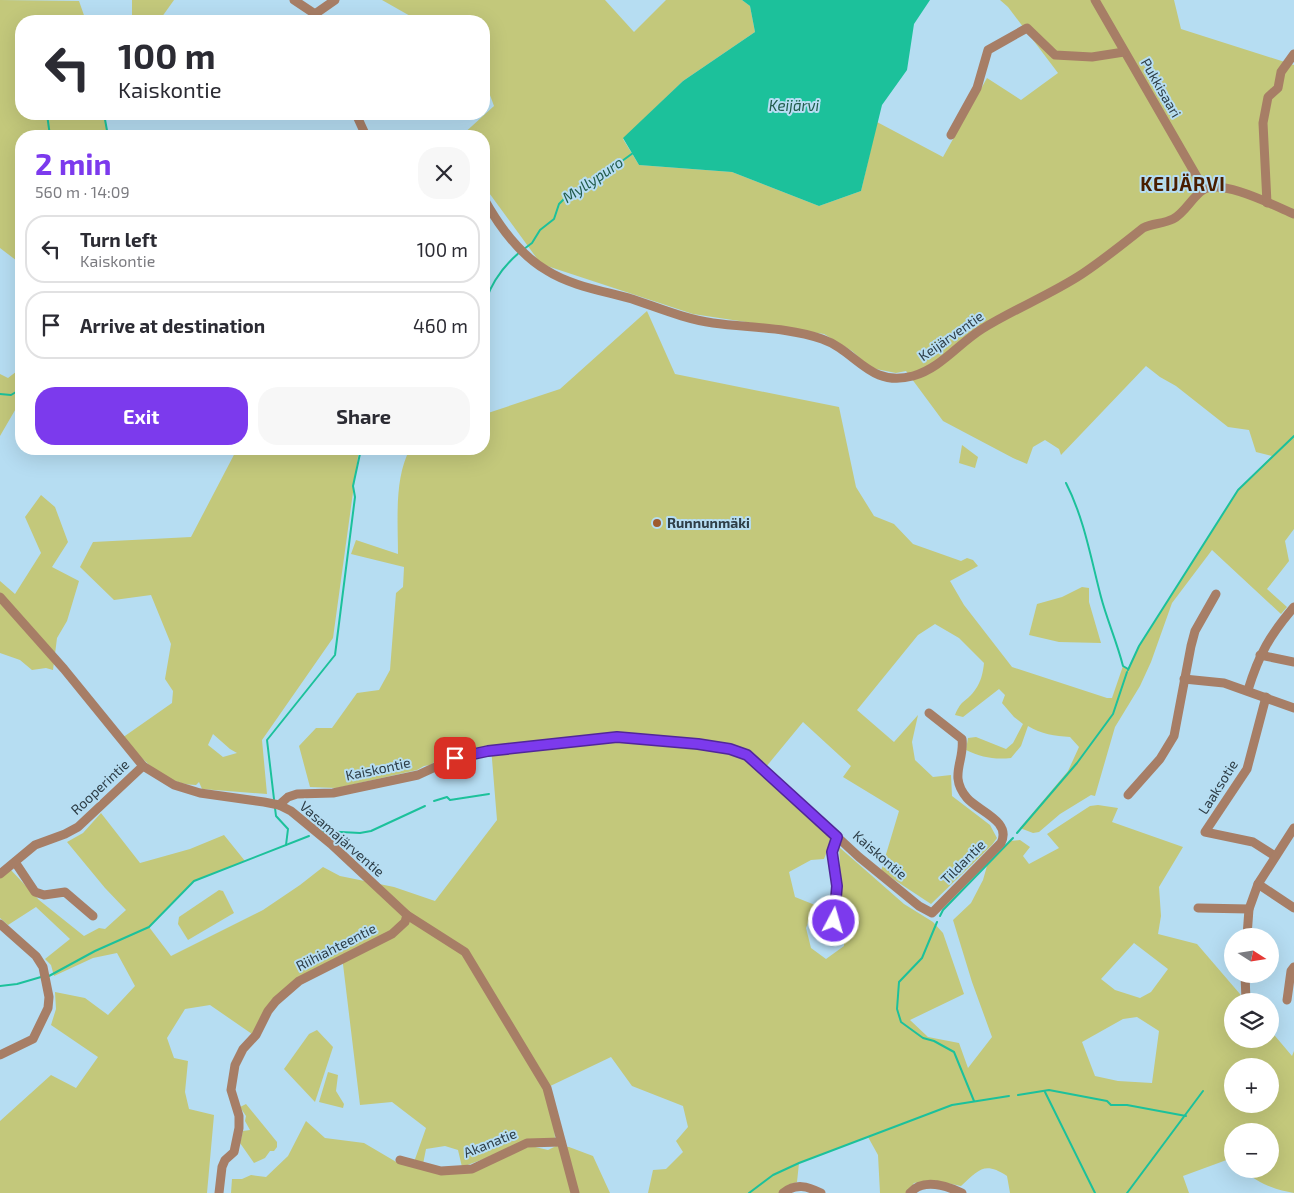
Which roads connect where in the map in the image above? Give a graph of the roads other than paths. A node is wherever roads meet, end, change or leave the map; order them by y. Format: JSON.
{"nodes":[{"id":1,"x":294,"y":0,"type":"edge"},
{"id":2,"x":335,"y":0,"type":"edge"},
{"id":3,"x":1095,"y":0,"type":"edge"},
{"id":4,"x":313,"y":15,"type":"edge"},
{"id":5,"x":320,"y":15,"type":"edge"},
{"id":6,"x":1124,"y":52,"type":"junction"},
{"id":7,"x":1294,"y":54,"type":"edge"},
{"id":8,"x":951,"y":135,"type":"dead end"},
{"id":9,"x":1204,"y":189,"type":"junction"},
{"id":10,"x":1267,"y":203,"type":"junction"},
{"id":11,"x":490,"y":209,"type":"edge"},
{"id":12,"x":1294,"y":214,"type":"edge"},
{"id":13,"x":1216,"y":594,"type":"dead end"},
{"id":14,"x":0,"y":597,"type":"edge"},
{"id":15,"x":1294,"y":607,"type":"edge"},
{"id":16,"x":1260,"y":654,"type":"junction"},
{"id":17,"x":1294,"y":662,"type":"edge"},
{"id":18,"x":1184,"y":679,"type":"junction"},
{"id":19,"x":1248,"y":690,"type":"junction"},
{"id":20,"x":1266,"y":697,"type":"junction"},
{"id":21,"x":1294,"y":708,"type":"edge"},
{"id":22,"x":929,"y":713,"type":"dead end"},
{"id":23,"x":143,"y":766,"type":"junction"},
{"id":24,"x":1128,"y":795,"type":"dead end"},
{"id":25,"x":279,"y":805,"type":"junction"},
{"id":26,"x":1294,"y":828,"type":"edge"},
{"id":27,"x":837,"y":837,"type":"junction"},
{"id":28,"x":1275,"y":856,"type":"junction"},
{"id":29,"x":15,"y":862,"type":"junction"},
{"id":30,"x":0,"y":874,"type":"edge"},
{"id":31,"x":1258,"y":884,"type":"junction"},
{"id":32,"x":1198,"y":908,"type":"dead end"},
{"id":33,"x":1294,"y":908,"type":"edge"},
{"id":34,"x":1249,"y":909,"type":"junction"},
{"id":35,"x":932,"y":913,"type":"joint"},
{"id":36,"x":408,"y":915,"type":"junction"},
{"id":37,"x":93,"y":916,"type":"dead end"},
{"id":38,"x":834,"y":921,"type":"dead end"},
{"id":39,"x":0,"y":924,"type":"edge"},
{"id":40,"x":1248,"y":928,"type":"edge"},
{"id":41,"x":1294,"y":967,"type":"edge"},
{"id":42,"x":1287,"y":1000,"type":"dead end"},
{"id":43,"x":0,"y":1055,"type":"edge"},
{"id":44,"x":561,"y":1142,"type":"junction"},
{"id":45,"x":400,"y":1160,"type":"dead end"},
{"id":46,"x":219,"y":1193,"type":"edge"},
{"id":47,"x":574,"y":1193,"type":"edge"},
{"id":48,"x":783,"y":1193,"type":"edge"},
{"id":49,"x":821,"y":1193,"type":"edge"},
{"id":50,"x":910,"y":1193,"type":"edge"},
{"id":51,"x":962,"y":1193,"type":"edge"}],
"edges":[{"from":1,"to":4,"type":"street"},
{"from":2,"to":5,"type":"street"},
{"from":3,"to":6,"type":"street","name":"Pukkisaari"},
{"from":6,"to":8,"type":"street"},
{"from":6,"to":9,"type":"street","name":"Pukkisaari"},
{"from":7,"to":10,"type":"street"},
{"from":9,"to":10,"type":"street"},
{"from":9,"to":11,"type":"street","name":"Keijärventie"},
{"from":10,"to":12,"type":"street"},
{"from":13,"to":18,"type":"street"},
{"from":14,"to":23,"type":"street","name":"Vasamajärventie"},
{"from":15,"to":16,"type":"street"},
{"from":16,"to":17,"type":"street"},
{"from":16,"to":19,"type":"street"},
{"from":18,"to":19,"type":"street"},
{"from":18,"to":24,"type":"street"},
{"from":19,"to":20,"type":"street"},
{"from":20,"to":21,"type":"street"},
{"from":20,"to":28,"type":"street","name":"Laaksotie"},
{"from":22,"to":35,"type":"street","name":"Tildantie"},
{"from":23,"to":25,"type":"street","name":"Vasamajärventie"},
{"from":23,"to":29,"type":"street","name":"Rooperintie"},
{"from":25,"to":27,"type":"street","name":"Kaiskontie"},
{"from":25,"to":36,"type":"street","name":"Vasamajärventie"},
{"from":26,"to":28,"type":"street"},
{"from":27,"to":35,"type":"street","name":"Kaiskontie"},
{"from":27,"to":38,"type":"street"},
{"from":28,"to":31,"type":"street"},
{"from":29,"to":30,"type":"street","name":"Rooperintie"},
{"from":29,"to":37,"type":"street"},
{"from":31,"to":33,"type":"street"},
{"from":31,"to":34,"type":"street"},
{"from":32,"to":34,"type":"street"},
{"from":34,"to":40,"type":"street"},
{"from":36,"to":44,"type":"street","name":"Vasamajärventie"},
{"from":36,"to":46,"type":"street","name":"Riihiahteentie"},
{"from":39,"to":43,"type":"street"},
{"from":41,"to":42,"type":"street"},
{"from":44,"to":45,"type":"street","name":"Akanatie"},
{"from":44,"to":47,"type":"street","name":"Vasamajärventie"},
{"from":48,"to":49,"type":"street"},
{"from":50,"to":51,"type":"street"}]}
